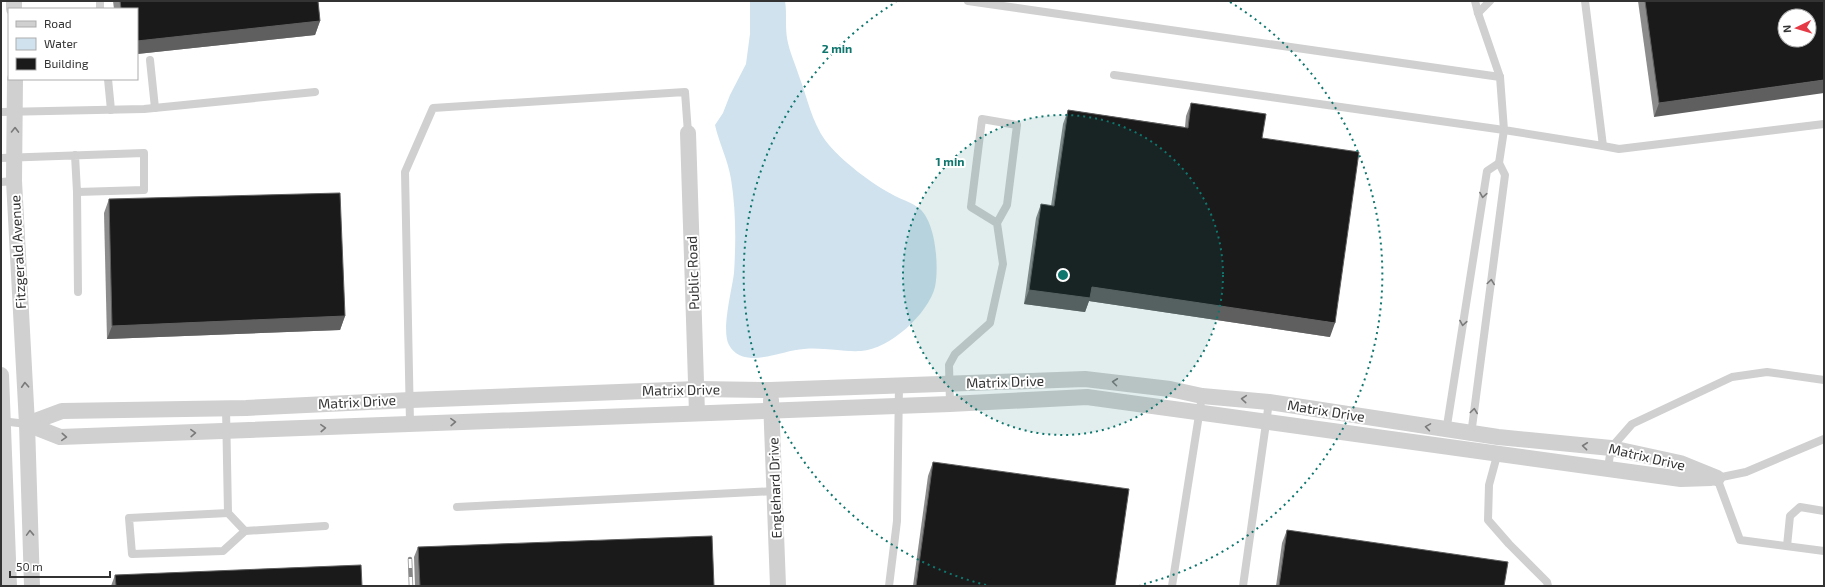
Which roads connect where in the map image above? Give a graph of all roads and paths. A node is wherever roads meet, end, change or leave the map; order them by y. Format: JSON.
{"nodes":[{"id":1,"x":968,"y":1,"type":"edge"},
{"id":2,"x":1475,"y":1,"type":"edge"},
{"id":3,"x":1490,"y":1,"type":"edge"},
{"id":4,"x":1585,"y":1,"type":"edge"},
{"id":5,"x":1478,"y":13,"type":"junction"},
{"id":6,"x":150,"y":60,"type":"dead end"},
{"id":7,"x":1114,"y":74,"type":"dead end"},
{"id":8,"x":1500,"y":76,"type":"junction"},
{"id":9,"x":15,"y":80,"type":"edge"},
{"id":10,"x":108,"y":80,"type":"edge"},
{"id":11,"x":315,"y":92,"type":"dead end"},
{"id":12,"x":155,"y":108,"type":"junction"},
{"id":13,"x":111,"y":110,"type":"junction"},
{"id":14,"x":8,"y":111,"type":"edge"},
{"id":15,"x":1824,"y":124,"type":"edge"},
{"id":16,"x":1504,"y":130,"type":"junction"},
{"id":17,"x":688,"y":133,"type":"joint"},
{"id":18,"x":1603,"y":146,"type":"junction"},
{"id":19,"x":75,"y":155,"type":"junction"},
{"id":20,"x":8,"y":157,"type":"edge"},
{"id":21,"x":1499,"y":163,"type":"junction"},
{"id":22,"x":7,"y":181,"type":"edge"},
{"id":23,"x":77,"y":192,"type":"junction"},
{"id":24,"x":997,"y":223,"type":"junction"},
{"id":25,"x":78,"y":292,"type":"dead end"},
{"id":26,"x":1,"y":375,"type":"edge"},
{"id":27,"x":1824,"y":380,"type":"edge"},
{"id":28,"x":950,"y":384,"type":"junction"},
{"id":29,"x":899,"y":385,"type":"junction"},
{"id":30,"x":697,"y":389,"type":"junction"},
{"id":31,"x":770,"y":390,"type":"junction"},
{"id":32,"x":1202,"y":396,"type":"junction"},
{"id":33,"x":411,"y":400,"type":"junction"},
{"id":34,"x":1269,"y":402,"type":"junction"},
{"id":35,"x":950,"y":404,"type":"junction"},
{"id":36,"x":900,"y":405,"type":"junction"},
{"id":37,"x":226,"y":408,"type":"junction"},
{"id":38,"x":771,"y":410,"type":"junction"},
{"id":39,"x":697,"y":413,"type":"junction"},
{"id":40,"x":1199,"y":413,"type":"junction"},
{"id":41,"x":1265,"y":421,"type":"junction"},
{"id":42,"x":2,"y":422,"type":"edge"},
{"id":43,"x":410,"y":423,"type":"junction"},
{"id":44,"x":27,"y":424,"type":"junction"},
{"id":45,"x":1446,"y":430,"type":"junction"},
{"id":46,"x":226,"y":432,"type":"junction"},
{"id":47,"x":1471,"y":433,"type":"junction"},
{"id":48,"x":1498,"y":437,"type":"junction"},
{"id":49,"x":1824,"y":439,"type":"edge"},
{"id":50,"x":1444,"y":447,"type":"junction"},
{"id":51,"x":1611,"y":448,"type":"junction"},
{"id":52,"x":1469,"y":450,"type":"junction"},
{"id":53,"x":1498,"y":454,"type":"junction"},
{"id":54,"x":1608,"y":468,"type":"junction"},
{"id":55,"x":1717,"y":478,"type":"junction"},
{"id":56,"x":775,"y":491,"type":"junction"},
{"id":57,"x":457,"y":507,"type":"dead end"},
{"id":58,"x":1824,"y":511,"type":"edge"},
{"id":59,"x":228,"y":513,"type":"junction"},
{"id":60,"x":325,"y":526,"type":"dead end"},
{"id":61,"x":245,"y":531,"type":"junction"},
{"id":62,"x":1787,"y":546,"type":"junction"},
{"id":63,"x":1824,"y":551,"type":"edge"},
{"id":64,"x":9,"y":586,"type":"edge"},
{"id":65,"x":32,"y":586,"type":"edge"},
{"id":66,"x":778,"y":586,"type":"edge"},
{"id":67,"x":889,"y":586,"type":"edge"},
{"id":68,"x":1172,"y":586,"type":"edge"},
{"id":69,"x":1244,"y":586,"type":"edge"},
{"id":70,"x":1548,"y":586,"type":"edge"}],
"edges":[{"from":1,"to":8,"type":"lane"},
{"from":2,"to":5,"type":"lane"},
{"from":3,"to":5,"type":"lane"},
{"from":4,"to":18,"type":"lane"},
{"from":5,"to":8,"type":"lane"},
{"from":6,"to":12,"type":"lane"},
{"from":7,"to":16,"type":"lane"},
{"from":8,"to":16,"type":"lane"},
{"from":9,"to":14,"type":"street","name":"Fitzgerald Avenue"},
{"from":10,"to":13,"type":"lane"},
{"from":11,"to":12,"type":"lane"},
{"from":12,"to":13,"type":"lane"},
{"from":13,"to":14,"type":"lane"},
{"from":20,"to":14,"type":"street","name":"Fitzgerald Avenue","one_way":true},
{"from":15,"to":18,"type":"lane"},
{"from":16,"to":18,"type":"lane"},
{"from":16,"to":21,"type":"lane"},
{"from":17,"to":30,"type":"street","name":"Public Road"},
{"from":17,"to":33,"type":"lane"},
{"from":19,"to":20,"type":"lane"},
{"from":19,"to":23,"type":"lane"},
{"from":19,"to":23,"type":"lane"},
{"from":20,"to":22,"type":"street","name":"Fitzgerald Avenue"},
{"from":21,"to":45,"type":"lane","one_way":true},
{"from":47,"to":21,"type":"lane","one_way":true},
{"from":44,"to":22,"type":"street","name":"Fitzgerald Avenue","one_way":true},
{"from":23,"to":25,"type":"lane"},
{"from":24,"to":24,"type":"lane"},
{"from":24,"to":28,"type":"lane"},
{"from":26,"to":42,"type":"street"},
{"from":27,"to":51,"type":"lane"},
{"from":28,"to":29,"type":"street","name":"Matrix Drive"},
{"from":32,"to":28,"type":"street","name":"Matrix Drive","one_way":true},
{"from":28,"to":35,"type":"lane"},
{"from":29,"to":31,"type":"street","name":"Matrix Drive"},
{"from":29,"to":36,"type":"lane"},
{"from":30,"to":31,"type":"street","name":"Matrix Drive"},
{"from":30,"to":33,"type":"street","name":"Matrix Drive"},
{"from":30,"to":39,"type":"street","name":"Public Road"},
{"from":31,"to":38,"type":"street","name":"Englehard Drive"},
{"from":34,"to":32,"type":"street","name":"Matrix Drive","one_way":true},
{"from":32,"to":40,"type":"lane"},
{"from":33,"to":37,"type":"street","name":"Matrix Drive"},
{"from":33,"to":43,"type":"lane"},
{"from":34,"to":41,"type":"lane"},
{"from":45,"to":34,"type":"street","name":"Matrix Drive","one_way":true},
{"from":35,"to":36,"type":"street","name":"Matrix Drive"},
{"from":35,"to":40,"type":"street","name":"Matrix Drive"},
{"from":36,"to":38,"type":"street","name":"Matrix Drive"},
{"from":36,"to":67,"type":"lane"},
{"from":37,"to":44,"type":"street","name":"Matrix Drive"},
{"from":37,"to":46,"type":"lane"},
{"from":38,"to":39,"type":"street","name":"Matrix Drive"},
{"from":38,"to":56,"type":"street","name":"Englehard Drive"},
{"from":43,"to":39,"type":"street","name":"Matrix Drive","one_way":true},
{"from":40,"to":41,"type":"street","name":"Matrix Drive"},
{"from":40,"to":68,"type":"lane"},
{"from":41,"to":50,"type":"street","name":"Matrix Drive"},
{"from":41,"to":69,"type":"lane"},
{"from":42,"to":44,"type":"lane"},
{"from":42,"to":64,"type":"street"},
{"from":46,"to":43,"type":"street","name":"Matrix Drive","one_way":true},
{"from":44,"to":46,"type":"street","name":"Matrix Drive","one_way":true},
{"from":65,"to":44,"type":"street","name":"Fitzgerald Avenue","one_way":true},
{"from":45,"to":47,"type":"street","name":"Matrix Drive"},
{"from":45,"to":50,"type":"lane"},
{"from":46,"to":59,"type":"lane"},
{"from":47,"to":48,"type":"street","name":"Matrix Drive"},
{"from":47,"to":52,"type":"lane"},
{"from":51,"to":48,"type":"street","name":"Matrix Drive","one_way":true},
{"from":48,"to":53,"type":"lane"},
{"from":49,"to":55,"type":"lane"},
{"from":50,"to":52,"type":"street","name":"Matrix Drive"},
{"from":51,"to":54,"type":"lane"},
{"from":51,"to":55,"type":"street","name":"Matrix Drive"},
{"from":52,"to":53,"type":"street","name":"Matrix Drive"},
{"from":53,"to":54,"type":"street","name":"Matrix Drive"},
{"from":53,"to":70,"type":"lane"},
{"from":54,"to":55,"type":"street","name":"Matrix Drive"},
{"from":55,"to":62,"type":"lane"},
{"from":56,"to":57,"type":"lane"},
{"from":56,"to":66,"type":"street","name":"Englehard Drive"},
{"from":58,"to":62,"type":"lane"},
{"from":59,"to":61,"type":"lane"},
{"from":59,"to":61,"type":"lane"},
{"from":60,"to":61,"type":"lane"},
{"from":62,"to":63,"type":"lane"}]}
